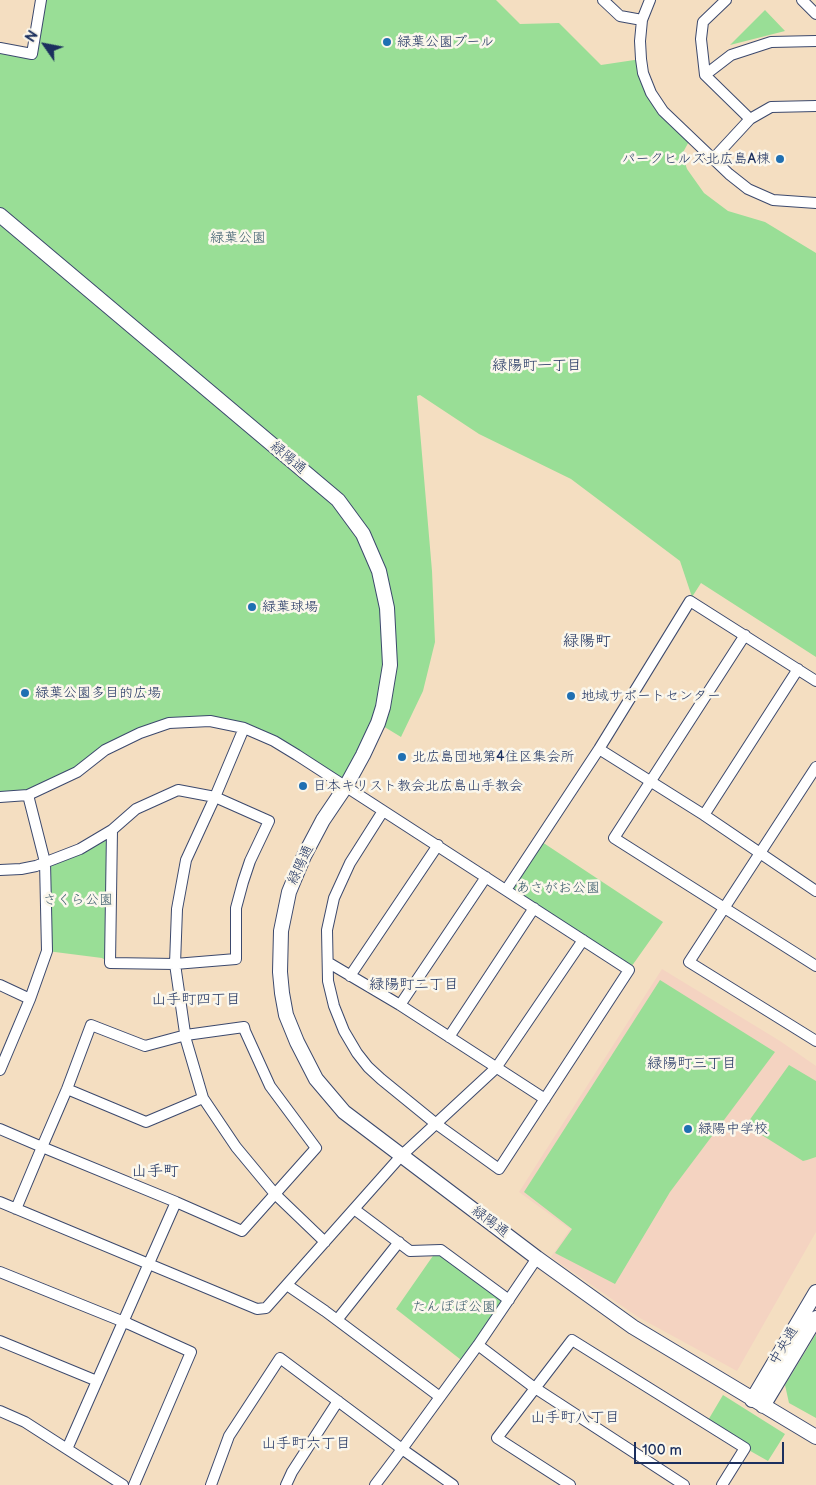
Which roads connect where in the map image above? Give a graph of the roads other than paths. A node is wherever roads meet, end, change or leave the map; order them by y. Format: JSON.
{"nodes":[{"id":1,"x":41,"y":0,"type":"edge"},
{"id":2,"x":603,"y":0,"type":"edge"},
{"id":3,"x":650,"y":0,"type":"edge"},
{"id":4,"x":726,"y":0,"type":"edge"},
{"id":5,"x":802,"y":0,"type":"edge"},
{"id":6,"x":816,"y":14,"type":"edge"},
{"id":7,"x":642,"y":20,"type":"junction"},
{"id":8,"x":816,"y":41,"type":"edge"},
{"id":9,"x":0,"y":48,"type":"edge"},
{"id":10,"x":705,"y":75,"type":"junction"},
{"id":11,"x":816,"y":106,"type":"edge"},
{"id":12,"x":750,"y":119,"type":"junction"},
{"id":13,"x":713,"y":159,"type":"junction"},
{"id":14,"x":816,"y":203,"type":"edge"},
{"id":15,"x":0,"y":215,"type":"edge"},
{"id":16,"x":745,"y":636,"type":"junction"},
{"id":17,"x":798,"y":669,"type":"junction"},
{"id":18,"x":816,"y":681,"type":"edge"},
{"id":19,"x":244,"y":728,"type":"junction"},
{"id":20,"x":599,"y":749,"type":"junction"},
{"id":21,"x":816,"y":767,"type":"edge"},
{"id":22,"x":650,"y":782,"type":"junction"},
{"id":23,"x":346,"y":786,"type":"junction"},
{"id":24,"x":28,"y":795,"type":"junction"},
{"id":25,"x":0,"y":796,"type":"edge"},
{"id":26,"x":215,"y":797,"type":"junction"},
{"id":27,"x":383,"y":812,"type":"junction"},
{"id":28,"x":704,"y":815,"type":"junction"},
{"id":29,"x":112,"y":830,"type":"junction"},
{"id":30,"x":438,"y":845,"type":"junction"},
{"id":31,"x":759,"y":853,"type":"junction"},
{"id":32,"x":45,"y":862,"type":"junction"},
{"id":33,"x":0,"y":870,"type":"edge"},
{"id":34,"x":486,"y":876,"type":"junction"},
{"id":35,"x":506,"y":890,"type":"junction"},
{"id":36,"x":816,"y":891,"type":"edge"},
{"id":37,"x":724,"y":907,"type":"junction"},
{"id":38,"x":534,"y":908,"type":"junction"},
{"id":39,"x":583,"y":940,"type":"junction"},
{"id":40,"x":329,"y":963,"type":"junction"},
{"id":41,"x":175,"y":964,"type":"junction"},
{"id":42,"x":816,"y":966,"type":"edge"},
{"id":43,"x":350,"y":976,"type":"junction"},
{"id":44,"x":0,"y":985,"type":"edge"},
{"id":45,"x":30,"y":999,"type":"junction"},
{"id":46,"x":400,"y":1006,"type":"junction"},
{"id":47,"x":186,"y":1035,"type":"junction"},
{"id":48,"x":449,"y":1037,"type":"junction"},
{"id":49,"x":816,"y":1040,"type":"edge"},
{"id":50,"x":1,"y":1063,"type":"edge"},
{"id":51,"x":496,"y":1068,"type":"junction"},
{"id":52,"x":67,"y":1089,"type":"junction"},
{"id":53,"x":203,"y":1098,"type":"junction"},
{"id":54,"x":545,"y":1099,"type":"junction"},
{"id":55,"x":435,"y":1123,"type":"junction"},
{"id":56,"x":0,"y":1129,"type":"edge"},
{"id":57,"x":42,"y":1147,"type":"junction"},
{"id":58,"x":401,"y":1156,"type":"junction"},
{"id":59,"x":275,"y":1194,"type":"junction"},
{"id":60,"x":0,"y":1202,"type":"edge"},
{"id":61,"x":176,"y":1202,"type":"junction"},
{"id":62,"x":16,"y":1209,"type":"junction"},
{"id":63,"x":354,"y":1209,"type":"junction"},
{"id":64,"x":325,"y":1242,"type":"junction"},
{"id":65,"x":400,"y":1242,"type":"junction"},
{"id":66,"x":537,"y":1258,"type":"junction"},
{"id":67,"x":148,"y":1264,"type":"junction"},
{"id":68,"x":0,"y":1272,"type":"edge"},
{"id":69,"x":287,"y":1285,"type":"junction"},
{"id":70,"x":816,"y":1292,"type":"edge"},
{"id":71,"x":509,"y":1300,"type":"junction"},
{"id":72,"x":816,"y":1318,"type":"edge"},
{"id":73,"x":337,"y":1320,"type":"junction"},
{"id":74,"x":123,"y":1322,"type":"junction"},
{"id":75,"x":0,"y":1341,"type":"edge"},
{"id":76,"x":478,"y":1345,"type":"junction"},
{"id":77,"x":97,"y":1381,"type":"junction"},
{"id":78,"x":535,"y":1388,"type":"junction"},
{"id":79,"x":440,"y":1397,"type":"junction"},
{"id":80,"x":338,"y":1401,"type":"junction"},
{"id":81,"x":757,"y":1403,"type":"junction"},
{"id":82,"x":0,"y":1411,"type":"edge"},
{"id":83,"x":816,"y":1437,"type":"edge"},
{"id":84,"x":67,"y":1449,"type":"junction"},
{"id":85,"x":402,"y":1449,"type":"junction"},
{"id":86,"x":123,"y":1485,"type":"edge"},
{"id":87,"x":134,"y":1485,"type":"edge"},
{"id":88,"x":211,"y":1485,"type":"edge"},
{"id":89,"x":286,"y":1485,"type":"edge"},
{"id":90,"x":375,"y":1485,"type":"edge"},
{"id":91,"x":453,"y":1485,"type":"edge"},
{"id":92,"x":570,"y":1485,"type":"edge"},
{"id":93,"x":684,"y":1485,"type":"edge"},
{"id":94,"x":722,"y":1485,"type":"edge"}],
"edges":[{"from":1,"to":9,"type":"street"},
{"from":2,"to":7,"type":"street"},
{"from":3,"to":7,"type":"street"},
{"from":4,"to":10,"type":"street"},
{"from":5,"to":6,"type":"street"},
{"from":7,"to":13,"type":"street"},
{"from":8,"to":10,"type":"street"},
{"from":10,"to":12,"type":"street"},
{"from":11,"to":12,"type":"street"},
{"from":12,"to":13,"type":"street"},
{"from":13,"to":14,"type":"street"},
{"from":15,"to":23,"type":"street","name":"緑陽通"},
{"from":16,"to":17,"type":"street"},
{"from":16,"to":20,"type":"street"},
{"from":16,"to":22,"type":"street"},
{"from":17,"to":18,"type":"street"},
{"from":17,"to":28,"type":"street"},
{"from":19,"to":23,"type":"street"},
{"from":19,"to":24,"type":"street"},
{"from":19,"to":26,"type":"street"},
{"from":20,"to":22,"type":"street"},
{"from":20,"to":35,"type":"street"},
{"from":21,"to":31,"type":"street"},
{"from":22,"to":28,"type":"street"},
{"from":22,"to":37,"type":"street"},
{"from":23,"to":27,"type":"street"},
{"from":23,"to":58,"type":"street","name":"緑陽通"},
{"from":24,"to":25,"type":"street"},
{"from":24,"to":32,"type":"street"},
{"from":26,"to":29,"type":"street"},
{"from":26,"to":41,"type":"street"},
{"from":26,"to":41,"type":"street"},
{"from":27,"to":30,"type":"street"},
{"from":27,"to":40,"type":"street"},
{"from":28,"to":31,"type":"street"},
{"from":29,"to":32,"type":"street"},
{"from":29,"to":41,"type":"street"},
{"from":30,"to":34,"type":"street"},
{"from":30,"to":43,"type":"street"},
{"from":31,"to":36,"type":"street"},
{"from":31,"to":37,"type":"street"},
{"from":32,"to":33,"type":"street"},
{"from":32,"to":45,"type":"street"},
{"from":34,"to":35,"type":"street"},
{"from":34,"to":46,"type":"street"},
{"from":35,"to":38,"type":"street"},
{"from":37,"to":42,"type":"street"},
{"from":37,"to":49,"type":"street"},
{"from":38,"to":39,"type":"street"},
{"from":38,"to":48,"type":"street"},
{"from":39,"to":51,"type":"street"},
{"from":39,"to":54,"type":"street"},
{"from":40,"to":43,"type":"street"},
{"from":40,"to":55,"type":"street"},
{"from":41,"to":47,"type":"street"},
{"from":43,"to":46,"type":"street"},
{"from":44,"to":45,"type":"street"},
{"from":45,"to":50,"type":"street"},
{"from":46,"to":48,"type":"street"},
{"from":47,"to":52,"type":"street"},
{"from":47,"to":53,"type":"street"},
{"from":47,"to":59,"type":"street"},
{"from":48,"to":51,"type":"street"},
{"from":51,"to":54,"type":"street"},
{"from":51,"to":55,"type":"street"},
{"from":52,"to":53,"type":"street"},
{"from":52,"to":57,"type":"street"},
{"from":53,"to":59,"type":"street"},
{"from":54,"to":55,"type":"street"},
{"from":55,"to":58,"type":"street"},
{"from":56,"to":57,"type":"street"},
{"from":57,"to":61,"type":"street"},
{"from":57,"to":62,"type":"street"},
{"from":58,"to":63,"type":"street"},
{"from":58,"to":66,"type":"street","name":"緑陽通"},
{"from":59,"to":61,"type":"street"},
{"from":59,"to":64,"type":"street"},
{"from":60,"to":62,"type":"street"},
{"from":61,"to":67,"type":"street"},
{"from":62,"to":67,"type":"street"},
{"from":63,"to":64,"type":"street"},
{"from":63,"to":65,"type":"street"},
{"from":64,"to":69,"type":"street"},
{"from":65,"to":71,"type":"street"},
{"from":65,"to":73,"type":"street"},
{"from":66,"to":71,"type":"street"},
{"from":66,"to":81,"type":"street","name":"緑陽通"},
{"from":67,"to":69,"type":"street"},
{"from":67,"to":74,"type":"street"},
{"from":68,"to":74,"type":"street"},
{"from":69,"to":73,"type":"street"},
{"from":70,"to":81,"type":"street","name":"中央通"},
{"from":71,"to":76,"type":"street"},
{"from":72,"to":81,"type":"street","name":"中央通"},
{"from":73,"to":79,"type":"street"},
{"from":74,"to":77,"type":"street"},
{"from":74,"to":87,"type":"street"},
{"from":75,"to":77,"type":"street"},
{"from":76,"to":78,"type":"street"},
{"from":76,"to":79,"type":"street"},
{"from":77,"to":84,"type":"street"},
{"from":78,"to":92,"type":"street"},
{"from":78,"to":93,"type":"street"},
{"from":78,"to":94,"type":"street"},
{"from":79,"to":85,"type":"street"},
{"from":80,"to":85,"type":"street"},
{"from":80,"to":88,"type":"street"},
{"from":80,"to":89,"type":"street"},
{"from":81,"to":83,"type":"street","name":"緑陽通"},
{"from":82,"to":84,"type":"street"},
{"from":84,"to":86,"type":"street"},
{"from":85,"to":90,"type":"street"},
{"from":85,"to":91,"type":"street"}]}
